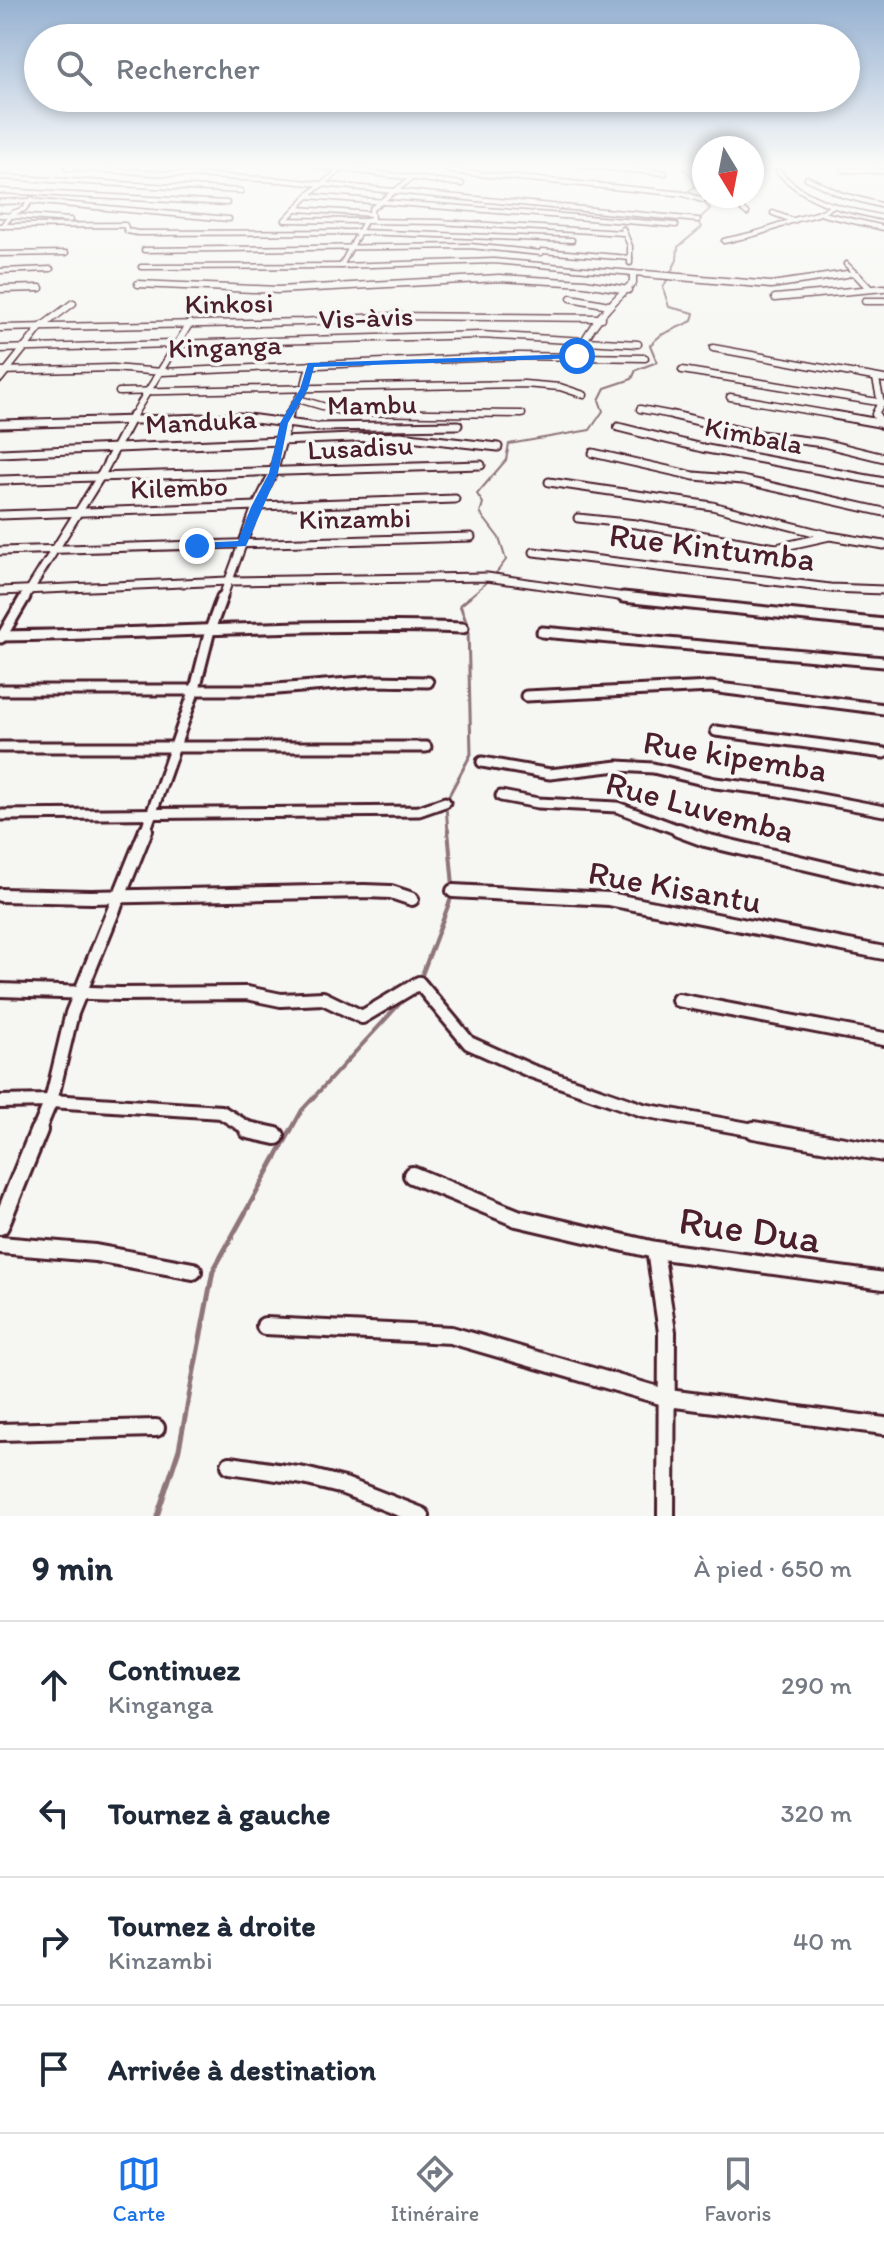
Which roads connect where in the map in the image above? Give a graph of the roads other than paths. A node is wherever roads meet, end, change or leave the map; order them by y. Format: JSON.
{"nodes":[{"id":1,"x":358,"y":236,"type":"edge"},
{"id":2,"x":456,"y":236,"type":"edge"},
{"id":3,"x":542,"y":236,"type":"edge"},
{"id":4,"x":625,"y":236,"type":"edge"},
{"id":5,"x":750,"y":236,"type":"edge"},
{"id":6,"x":539,"y":239,"type":"junction"},
{"id":7,"x":572,"y":240,"type":"dead end"},
{"id":8,"x":724,"y":241,"type":"dead end"},
{"id":9,"x":352,"y":248,"type":"junction"},
{"id":10,"x":144,"y":250,"type":"dead end"},
{"id":11,"x":541,"y":252,"type":"junction"},
{"id":12,"x":66,"y":253,"type":"dead end"},
{"id":13,"x":0,"y":254,"type":"edge"},
{"id":14,"x":630,"y":258,"type":"junction"},
{"id":15,"x":539,"y":264,"type":"junction"},
{"id":16,"x":846,"y":264,"type":"dead end"},
{"id":17,"x":341,"y":266,"type":"junction"},
{"id":18,"x":141,"y":267,"type":"dead end"},
{"id":19,"x":51,"y":269,"type":"dead end"},
{"id":20,"x":0,"y":271,"type":"edge"},
{"id":21,"x":855,"y":273,"type":"junction"},
{"id":22,"x":632,"y":274,"type":"junction"},
{"id":23,"x":138,"y":284,"type":"dead end"},
{"id":24,"x":40,"y":288,"type":"dead end"},
{"id":25,"x":869,"y":288,"type":"junction"},
{"id":26,"x":884,"y":288,"type":"edge"},
{"id":27,"x":0,"y":289,"type":"edge"},
{"id":28,"x":628,"y":290,"type":"junction"},
{"id":29,"x":571,"y":298,"type":"dead end"},
{"id":30,"x":775,"y":298,"type":"dead end"},
{"id":31,"x":865,"y":301,"type":"dead end"},
{"id":32,"x":884,"y":301,"type":"edge"},
{"id":33,"x":73,"y":303,"type":"dead end"},
{"id":34,"x":609,"y":305,"type":"junction"},
{"id":35,"x":602,"y":318,"type":"junction"},
{"id":36,"x":190,"y":323,"type":"junction"},
{"id":37,"x":41,"y":327,"type":"junction"},
{"id":38,"x":0,"y":328,"type":"edge"},
{"id":39,"x":584,"y":339,"type":"junction"},
{"id":40,"x":638,"y":344,"type":"dead end"},
{"id":41,"x":180,"y":345,"type":"junction"},
{"id":42,"x":713,"y":348,"type":"dead end"},
{"id":43,"x":0,"y":349,"type":"edge"},
{"id":44,"x":21,"y":349,"type":"junction"},
{"id":45,"x":577,"y":356,"type":"junction"},
{"id":46,"x":645,"y":358,"type":"dead end"},
{"id":47,"x":310,"y":365,"type":"junction"},
{"id":48,"x":682,"y":370,"type":"dead end"},
{"id":49,"x":4,"y":371,"type":"edge"},
{"id":50,"x":162,"y":372,"type":"junction"},
{"id":51,"x":0,"y":379,"type":"edge"},
{"id":52,"x":880,"y":379,"type":"edge"},
{"id":53,"x":304,"y":389,"type":"junction"},
{"id":54,"x":119,"y":392,"type":"dead end"},
{"id":55,"x":147,"y":392,"type":"junction"},
{"id":56,"x":584,"y":395,"type":"dead end"},
{"id":57,"x":730,"y":397,"type":"dead end"},
{"id":58,"x":298,"y":399,"type":"junction"},
{"id":59,"x":883,"y":403,"type":"edge"},
{"id":60,"x":640,"y":409,"type":"dead end"},
{"id":61,"x":522,"y":414,"type":"dead end"},
{"id":62,"x":132,"y":421,"type":"junction"},
{"id":63,"x":284,"y":423,"type":"junction"},
{"id":64,"x":0,"y":424,"type":"edge"},
{"id":65,"x":458,"y":425,"type":"dead end"},
{"id":66,"x":883,"y":425,"type":"edge"},
{"id":67,"x":618,"y":427,"type":"dead end"},
{"id":68,"x":282,"y":440,"type":"junction"},
{"id":69,"x":117,"y":447,"type":"junction"},
{"id":70,"x":498,"y":447,"type":"dead end"},
{"id":71,"x":0,"y":453,"type":"edge"},
{"id":72,"x":593,"y":453,"type":"dead end"},
{"id":73,"x":884,"y":458,"type":"edge"},
{"id":74,"x":481,"y":465,"type":"dead end"},
{"id":75,"x":273,"y":473,"type":"junction"},
{"id":76,"x":99,"y":479,"type":"junction"},
{"id":77,"x":0,"y":480,"type":"edge"},
{"id":78,"x":549,"y":482,"type":"dead end"},
{"id":79,"x":884,"y":482,"type":"edge"},
{"id":80,"x":455,"y":499,"type":"dead end"},
{"id":81,"x":256,"y":507,"type":"junction"},
{"id":82,"x":884,"y":512,"type":"edge"},
{"id":83,"x":79,"y":513,"type":"junction"},
{"id":84,"x":0,"y":515,"type":"edge"},
{"id":85,"x":578,"y":518,"type":"dead end"},
{"id":86,"x":830,"y":536,"type":"junction"},
{"id":87,"x":471,"y":537,"type":"dead end"},
{"id":88,"x":242,"y":544,"type":"junction"},
{"id":89,"x":884,"y":545,"type":"edge"},
{"id":90,"x":54,"y":547,"type":"junction"},
{"id":91,"x":0,"y":551,"type":"edge"},
{"id":92,"x":534,"y":552,"type":"dead end"},
{"id":93,"x":228,"y":581,"type":"junction"},
{"id":94,"x":30,"y":590,"type":"junction"},
{"id":95,"x":884,"y":590,"type":"edge"},
{"id":96,"x":0,"y":591,"type":"edge"},
{"id":97,"x":884,"y":624,"type":"edge"},
{"id":98,"x":463,"y":628,"type":"dead end"},
{"id":99,"x":210,"y":630,"type":"junction"},
{"id":100,"x":542,"y":632,"type":"dead end"},
{"id":101,"x":1,"y":637,"type":"edge"},
{"id":102,"x":884,"y":662,"type":"edge"},
{"id":103,"x":428,"y":682,"type":"dead end"},
{"id":104,"x":195,"y":689,"type":"junction"},
{"id":105,"x":0,"y":690,"type":"edge"},
{"id":106,"x":526,"y":696,"type":"dead end"},
{"id":107,"x":884,"y":709,"type":"edge"},
{"id":108,"x":716,"y":731,"type":"dead end"},
{"id":109,"x":173,"y":746,"type":"junction"},
{"id":110,"x":0,"y":747,"type":"edge"},
{"id":111,"x":426,"y":747,"type":"dead end"},
{"id":112,"x":884,"y":753,"type":"edge"},
{"id":113,"x":482,"y":762,"type":"dead end"},
{"id":114,"x":501,"y":796,"type":"dead end"},
{"id":115,"x":445,"y":802,"type":"dead end"},
{"id":116,"x":884,"y":811,"type":"edge"},
{"id":117,"x":0,"y":815,"type":"edge"},
{"id":118,"x":152,"y":815,"type":"junction"},
{"id":119,"x":884,"y":882,"type":"edge"},
{"id":120,"x":453,"y":891,"type":"dead end"},
{"id":121,"x":0,"y":895,"type":"edge"},
{"id":122,"x":121,"y":895,"type":"junction"},
{"id":123,"x":412,"y":899,"type":"dead end"},
{"id":124,"x":884,"y":953,"type":"edge"},
{"id":125,"x":0,"y":990,"type":"edge"},
{"id":126,"x":81,"y":992,"type":"junction"},
{"id":127,"x":678,"y":1000,"type":"dead end"},
{"id":128,"x":884,"y":1039,"type":"edge"},
{"id":129,"x":51,"y":1101,"type":"junction"},
{"id":130,"x":0,"y":1102,"type":"edge"},
{"id":131,"x":276,"y":1136,"type":"dead end"},
{"id":132,"x":884,"y":1153,"type":"edge"},
{"id":133,"x":412,"y":1175,"type":"dead end"},
{"id":134,"x":0,"y":1226,"type":"edge"},
{"id":135,"x":0,"y":1245,"type":"edge"},
{"id":136,"x":655,"y":1250,"type":"junction"},
{"id":137,"x":193,"y":1271,"type":"dead end"},
{"id":138,"x":884,"y":1281,"type":"edge"},
{"id":139,"x":265,"y":1326,"type":"dead end"},
{"id":140,"x":668,"y":1398,"type":"junction"},
{"id":141,"x":884,"y":1426,"type":"edge"},
{"id":142,"x":156,"y":1428,"type":"dead end"},
{"id":143,"x":0,"y":1432,"type":"edge"},
{"id":144,"x":230,"y":1465,"type":"dead end"},
{"id":145,"x":421,"y":1516,"type":"edge"},
{"id":146,"x":666,"y":1516,"type":"edge"}],
"edges":[{"from":1,"to":9,"type":"street"},
{"from":2,"to":6,"type":"street"},
{"from":3,"to":6,"type":"street"},
{"from":4,"to":14,"type":"street"},
{"from":5,"to":8,"type":"street"},
{"from":6,"to":7,"type":"street"},
{"from":6,"to":11,"type":"street"},
{"from":9,"to":10,"type":"street"},
{"from":9,"to":11,"type":"street"},
{"from":9,"to":17,"type":"street"},
{"from":11,"to":14,"type":"street"},
{"from":11,"to":15,"type":"street"},
{"from":12,"to":13,"type":"street"},
{"from":14,"to":22,"type":"street"},
{"from":15,"to":17,"type":"street"},
{"from":15,"to":22,"type":"street"},
{"from":16,"to":21,"type":"street"},
{"from":17,"to":18,"type":"street"},
{"from":19,"to":20,"type":"street"},
{"from":21,"to":22,"type":"street"},
{"from":21,"to":25,"type":"street"},
{"from":22,"to":28,"type":"street"},
{"from":23,"to":28,"type":"street"},
{"from":24,"to":27,"type":"street"},
{"from":25,"to":26,"type":"street"},
{"from":25,"to":30,"type":"street"},
{"from":28,"to":34,"type":"street"},
{"from":29,"to":34,"type":"street"},
{"from":31,"to":32,"type":"street"},
{"from":33,"to":37,"type":"street"},
{"from":34,"to":35,"type":"street"},
{"from":35,"to":36,"type":"street","name":"Kinkosi"},
{"from":35,"to":39,"type":"street"},
{"from":36,"to":37,"type":"street","name":"Kinkosi"},
{"from":36,"to":41,"type":"street"},
{"from":37,"to":38,"type":"street","name":"Kinkosi"},
{"from":37,"to":44,"type":"street"},
{"from":39,"to":40,"type":"street","name":"Vis-àvis"},
{"from":39,"to":41,"type":"street","name":"Vis-àvis"},
{"from":39,"to":45,"type":"street"},
{"from":41,"to":44,"type":"street","name":"Vis-àvis"},
{"from":41,"to":50,"type":"street"},
{"from":42,"to":52,"type":"street"},
{"from":43,"to":44,"type":"street","name":"Vis-àvis"},
{"from":44,"to":49,"type":"street"},
{"from":45,"to":46,"type":"street","name":"Kinganga"},
{"from":45,"to":47,"type":"street","name":"Kinganga"},
{"from":47,"to":50,"type":"street","name":"Kinganga"},
{"from":47,"to":53,"type":"street"},
{"from":48,"to":59,"type":"street"},
{"from":49,"to":50,"type":"street","name":"Kinganga"},
{"from":49,"to":51,"type":"street"},
{"from":50,"to":55,"type":"street"},
{"from":52,"to":59,"type":"street"},
{"from":53,"to":55,"type":"street"},
{"from":53,"to":56,"type":"street"},
{"from":53,"to":58,"type":"street"},
{"from":54,"to":55,"type":"street"},
{"from":55,"to":62,"type":"street"},
{"from":57,"to":66,"type":"street"},
{"from":58,"to":61,"type":"street"},
{"from":58,"to":63,"type":"street"},
{"from":59,"to":66,"type":"street"},
{"from":60,"to":73,"type":"street"},
{"from":62,"to":63,"type":"street","name":"Mambu"},
{"from":62,"to":64,"type":"street","name":"Mambu"},
{"from":62,"to":69,"type":"street"},
{"from":63,"to":65,"type":"street","name":"Mambu"},
{"from":63,"to":68,"type":"street"},
{"from":67,"to":79,"type":"street","name":"Kimbala"},
{"from":68,"to":69,"type":"street","name":"Manduka"},
{"from":68,"to":70,"type":"street","name":"Manduka"},
{"from":68,"to":75,"type":"street"},
{"from":69,"to":71,"type":"street","name":"Manduka"},
{"from":69,"to":76,"type":"street"},
{"from":72,"to":82,"type":"street"},
{"from":74,"to":75,"type":"street","name":"Lusadisu"},
{"from":75,"to":76,"type":"street","name":"Lusadisu"},
{"from":75,"to":81,"type":"street"},
{"from":76,"to":77,"type":"street","name":"Lusadisu"},
{"from":76,"to":83,"type":"street"},
{"from":78,"to":86,"type":"street"},
{"from":80,"to":81,"type":"street","name":"Kilembo"},
{"from":81,"to":83,"type":"street","name":"Kilembo"},
{"from":81,"to":88,"type":"street"},
{"from":83,"to":84,"type":"street","name":"Kilembo"},
{"from":83,"to":90,"type":"street"},
{"from":85,"to":86,"type":"street"},
{"from":86,"to":89,"type":"street"},
{"from":87,"to":88,"type":"street","name":"Kinzambi"},
{"from":88,"to":90,"type":"street","name":"Kinzambi"},
{"from":88,"to":93,"type":"street"},
{"from":90,"to":91,"type":"street","name":"Kinzambi"},
{"from":90,"to":94,"type":"street"},
{"from":92,"to":95,"type":"street","name":"Rue Kintumba"},
{"from":93,"to":94,"type":"street"},
{"from":93,"to":97,"type":"street"},
{"from":93,"to":99,"type":"street"},
{"from":94,"to":96,"type":"street"},
{"from":94,"to":101,"type":"street"},
{"from":98,"to":99,"type":"street"},
{"from":99,"to":101,"type":"street"},
{"from":99,"to":104,"type":"street"},
{"from":100,"to":102,"type":"street"},
{"from":103,"to":104,"type":"street"},
{"from":104,"to":105,"type":"street"},
{"from":104,"to":109,"type":"street"},
{"from":106,"to":107,"type":"street"},
{"from":108,"to":112,"type":"street"},
{"from":109,"to":110,"type":"street"},
{"from":109,"to":111,"type":"street"},
{"from":109,"to":118,"type":"street"},
{"from":113,"to":116,"type":"street","name":"Rue kipemba"},
{"from":114,"to":119,"type":"street","name":"Rue Luvemba"},
{"from":115,"to":118,"type":"street"},
{"from":117,"to":118,"type":"street"},
{"from":118,"to":122,"type":"street"},
{"from":120,"to":124,"type":"street","name":"Rue Kisantu"},
{"from":121,"to":122,"type":"street"},
{"from":122,"to":123,"type":"street"},
{"from":122,"to":126,"type":"street"},
{"from":125,"to":126,"type":"street"},
{"from":126,"to":129,"type":"street"},
{"from":126,"to":132,"type":"street"},
{"from":127,"to":128,"type":"street"},
{"from":129,"to":130,"type":"street"},
{"from":129,"to":131,"type":"street"},
{"from":129,"to":134,"type":"street"},
{"from":133,"to":136,"type":"street","name":"Rue Dua"},
{"from":135,"to":137,"type":"street"},
{"from":136,"to":138,"type":"street","name":"Rue Dua"},
{"from":136,"to":140,"type":"street"},
{"from":139,"to":140,"type":"street"},
{"from":140,"to":141,"type":"street"},
{"from":140,"to":146,"type":"street"},
{"from":142,"to":143,"type":"street"},
{"from":144,"to":145,"type":"street"}]}
